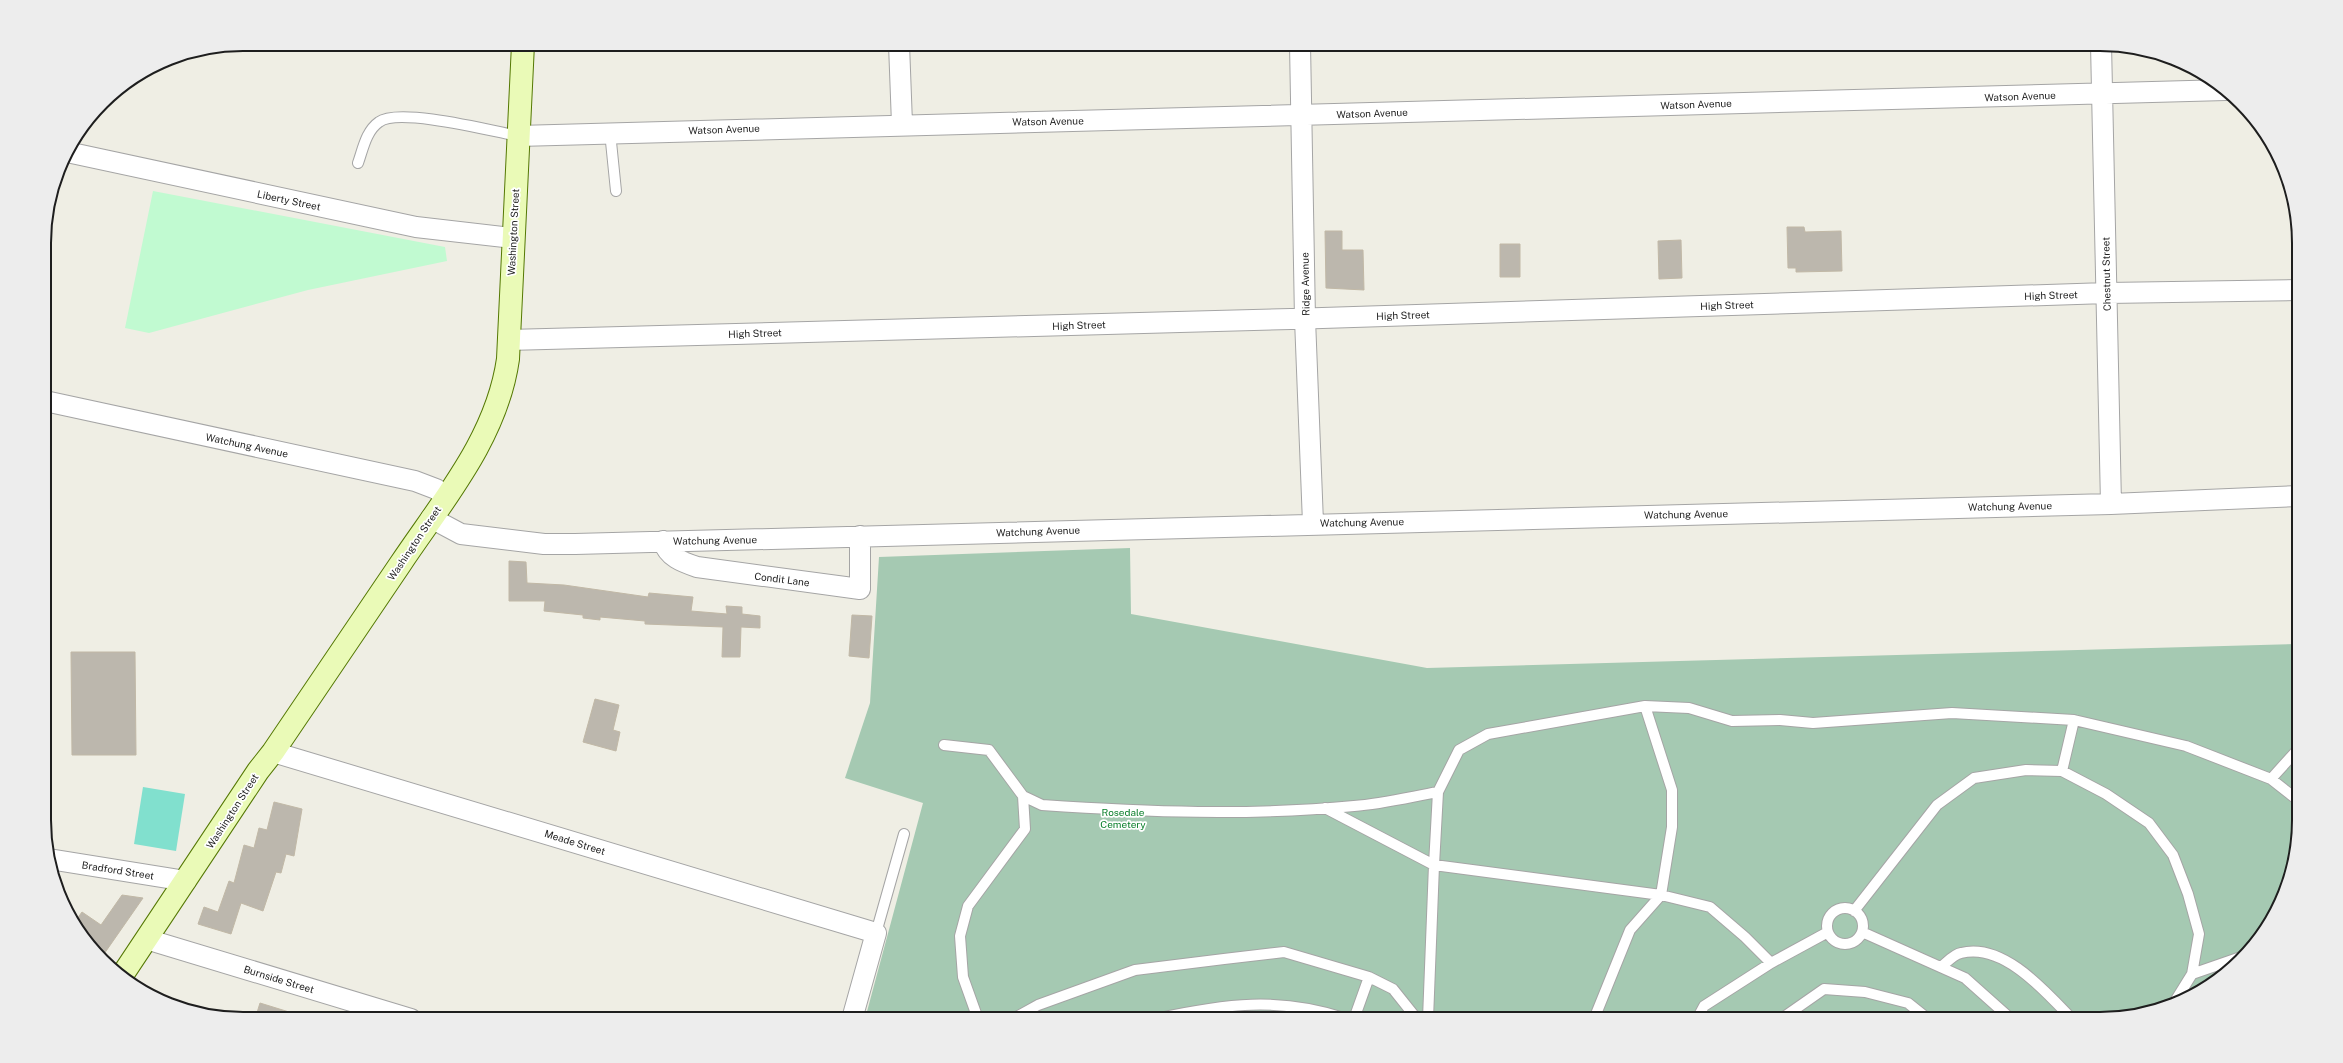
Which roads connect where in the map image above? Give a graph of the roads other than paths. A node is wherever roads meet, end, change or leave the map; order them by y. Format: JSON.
{"nodes":[{"id":1,"x":523,"y":51,"type":"edge"},
{"id":2,"x":899,"y":51,"type":"edge"},
{"id":3,"x":1300,"y":51,"type":"edge"},
{"id":4,"x":2101,"y":51,"type":"edge"},
{"id":5,"x":2216,"y":90,"type":"edge"},
{"id":6,"x":2103,"y":93,"type":"junction"},
{"id":7,"x":1302,"y":115,"type":"junction"},
{"id":8,"x":902,"y":124,"type":"junction"},
{"id":9,"x":610,"y":132,"type":"junction"},
{"id":10,"x":518,"y":136,"type":"junction"},
{"id":11,"x":74,"y":153,"type":"edge"},
{"id":12,"x":358,"y":163,"type":"dead end"},
{"id":13,"x":616,"y":191,"type":"dead end"},
{"id":14,"x":512,"y":238,"type":"junction"},
{"id":15,"x":2292,"y":290,"type":"edge"},
{"id":16,"x":2107,"y":293,"type":"junction"},
{"id":17,"x":1305,"y":318,"type":"junction"},
{"id":18,"x":508,"y":340,"type":"junction"},
{"id":19,"x":51,"y":402,"type":"edge"},
{"id":20,"x":446,"y":496,"type":"junction"},
{"id":21,"x":2292,"y":496,"type":"edge"},
{"id":22,"x":2111,"y":504,"type":"junction"},
{"id":23,"x":431,"y":518,"type":"junction"},
{"id":24,"x":1313,"y":523,"type":"junction"},
{"id":25,"x":860,"y":536,"type":"junction"},
{"id":26,"x":663,"y":541,"type":"junction"},
{"id":27,"x":1645,"y":706,"type":"junction"},
{"id":28,"x":2074,"y":720,"type":"junction"},
{"id":29,"x":944,"y":745,"type":"dead end"},
{"id":30,"x":273,"y":752,"type":"junction"},
{"id":31,"x":2292,"y":756,"type":"edge"},
{"id":32,"x":2062,"y":770,"type":"junction"},
{"id":33,"x":2271,"y":779,"type":"junction"},
{"id":34,"x":1438,"y":792,"type":"junction"},
{"id":35,"x":1023,"y":796,"type":"junction"},
{"id":36,"x":2292,"y":796,"type":"edge"},
{"id":37,"x":1326,"y":808,"type":"junction"},
{"id":38,"x":904,"y":834,"type":"dead end"},
{"id":39,"x":55,"y":859,"type":"edge"},
{"id":40,"x":1434,"y":865,"type":"junction"},
{"id":41,"x":186,"y":881,"type":"junction"},
{"id":42,"x":1661,"y":895,"type":"junction"},
{"id":43,"x":1854,"y":911,"type":"junction"},
{"id":44,"x":1828,"y":932,"type":"junction"},
{"id":45,"x":1862,"y":932,"type":"junction"},
{"id":46,"x":876,"y":933,"type":"junction"},
{"id":47,"x":146,"y":939,"type":"junction"},
{"id":48,"x":2231,"y":960,"type":"edge"},
{"id":49,"x":1771,"y":963,"type":"junction"},
{"id":50,"x":1941,"y":967,"type":"junction"},
{"id":51,"x":125,"y":971,"type":"edge"},
{"id":52,"x":2192,"y":974,"type":"junction"},
{"id":53,"x":1369,"y":977,"type":"junction"},
{"id":54,"x":2180,"y":994,"type":"edge"},
{"id":55,"x":388,"y":1012,"type":"edge"},
{"id":56,"x":854,"y":1012,"type":"edge"},
{"id":57,"x":976,"y":1012,"type":"edge"},
{"id":58,"x":1026,"y":1012,"type":"edge"},
{"id":59,"x":1199,"y":1012,"type":"edge"},
{"id":60,"x":1327,"y":1012,"type":"edge"},
{"id":61,"x":1356,"y":1012,"type":"edge"},
{"id":62,"x":1412,"y":1012,"type":"edge"},
{"id":63,"x":1428,"y":1012,"type":"edge"},
{"id":64,"x":1597,"y":1012,"type":"edge"},
{"id":65,"x":1701,"y":1012,"type":"edge"},
{"id":66,"x":1791,"y":1012,"type":"edge"},
{"id":67,"x":1919,"y":1012,"type":"edge"},
{"id":68,"x":2004,"y":1012,"type":"edge"},
{"id":69,"x":2065,"y":1012,"type":"edge"}],
"edges":[{"from":1,"to":10,"type":"main road","name":"Washington Street"},
{"from":2,"to":8,"type":"street"},
{"from":3,"to":7,"type":"street","name":"Ridge Avenue"},
{"from":4,"to":6,"type":"street","name":"Chestnut Street"},
{"from":5,"to":6,"type":"street","name":"Watson Avenue"},
{"from":6,"to":7,"type":"street","name":"Watson Avenue"},
{"from":6,"to":16,"type":"street","name":"Chestnut Street"},
{"from":7,"to":8,"type":"street","name":"Watson Avenue"},
{"from":7,"to":17,"type":"street","name":"Ridge Avenue"},
{"from":8,"to":9,"type":"street","name":"Watson Avenue"},
{"from":9,"to":10,"type":"street","name":"Watson Avenue"},
{"from":9,"to":13,"type":"lane"},
{"from":10,"to":12,"type":"lane"},
{"from":10,"to":14,"type":"main road","name":"Washington Street"},
{"from":11,"to":14,"type":"street","name":"Liberty Street"},
{"from":14,"to":18,"type":"main road","name":"Washington Street"},
{"from":15,"to":16,"type":"street","name":"High Street"},
{"from":16,"to":17,"type":"street","name":"High Street"},
{"from":16,"to":22,"type":"street","name":"Chestnut Street"},
{"from":17,"to":18,"type":"street","name":"High Street"},
{"from":17,"to":24,"type":"street","name":"Ridge Avenue"},
{"from":18,"to":20,"type":"main road","name":"Washington Street"},
{"from":19,"to":20,"type":"street","name":"Watchung Avenue"},
{"from":20,"to":23,"type":"main road","name":"Washington Street"},
{"from":21,"to":22,"type":"street","name":"Watchung Avenue"},
{"from":22,"to":24,"type":"street","name":"Watchung Avenue"},
{"from":23,"to":26,"type":"street","name":"Watchung Avenue"},
{"from":23,"to":30,"type":"main road","name":"Washington Street"},
{"from":24,"to":25,"type":"street","name":"Watchung Avenue"},
{"from":25,"to":26,"type":"street","name":"Watchung Avenue"},
{"from":25,"to":26,"type":"street","name":"Condit Lane"},
{"from":27,"to":28,"type":"lane"},
{"from":27,"to":34,"type":"lane"},
{"from":27,"to":42,"type":"lane"},
{"from":28,"to":32,"type":"lane"},
{"from":28,"to":33,"type":"lane"},
{"from":29,"to":35,"type":"lane"},
{"from":30,"to":41,"type":"main road","name":"Washington Street"},
{"from":30,"to":46,"type":"street","name":"Meade Street"},
{"from":31,"to":33,"type":"lane"},
{"from":32,"to":43,"type":"lane"},
{"from":32,"to":52,"type":"lane"},
{"from":33,"to":36,"type":"lane"},
{"from":34,"to":37,"type":"lane"},
{"from":34,"to":40,"type":"lane"},
{"from":35,"to":37,"type":"lane"},
{"from":35,"to":57,"type":"lane"},
{"from":37,"to":40,"type":"lane"},
{"from":38,"to":46,"type":"lane"},
{"from":39,"to":41,"type":"street","name":"Bradford Street"},
{"from":40,"to":42,"type":"lane"},
{"from":40,"to":63,"type":"lane"},
{"from":41,"to":47,"type":"main road","name":"Washington Street"},
{"from":42,"to":49,"type":"lane"},
{"from":42,"to":64,"type":"lane"},
{"from":43,"to":44,"type":"lane"},
{"from":43,"to":45,"type":"lane"},
{"from":44,"to":45,"type":"lane"},
{"from":44,"to":49,"type":"lane"},
{"from":45,"to":50,"type":"lane"},
{"from":46,"to":56,"type":"street"},
{"from":47,"to":51,"type":"main road","name":"Washington Street"},
{"from":47,"to":55,"type":"street","name":"Burnside Street"},
{"from":48,"to":52,"type":"lane"},
{"from":49,"to":65,"type":"lane"},
{"from":50,"to":68,"type":"lane"},
{"from":50,"to":69,"type":"lane"},
{"from":52,"to":54,"type":"lane"},
{"from":53,"to":58,"type":"lane"},
{"from":53,"to":61,"type":"lane"},
{"from":53,"to":62,"type":"lane"},
{"from":59,"to":60,"type":"lane"},
{"from":66,"to":67,"type":"lane"}]}
